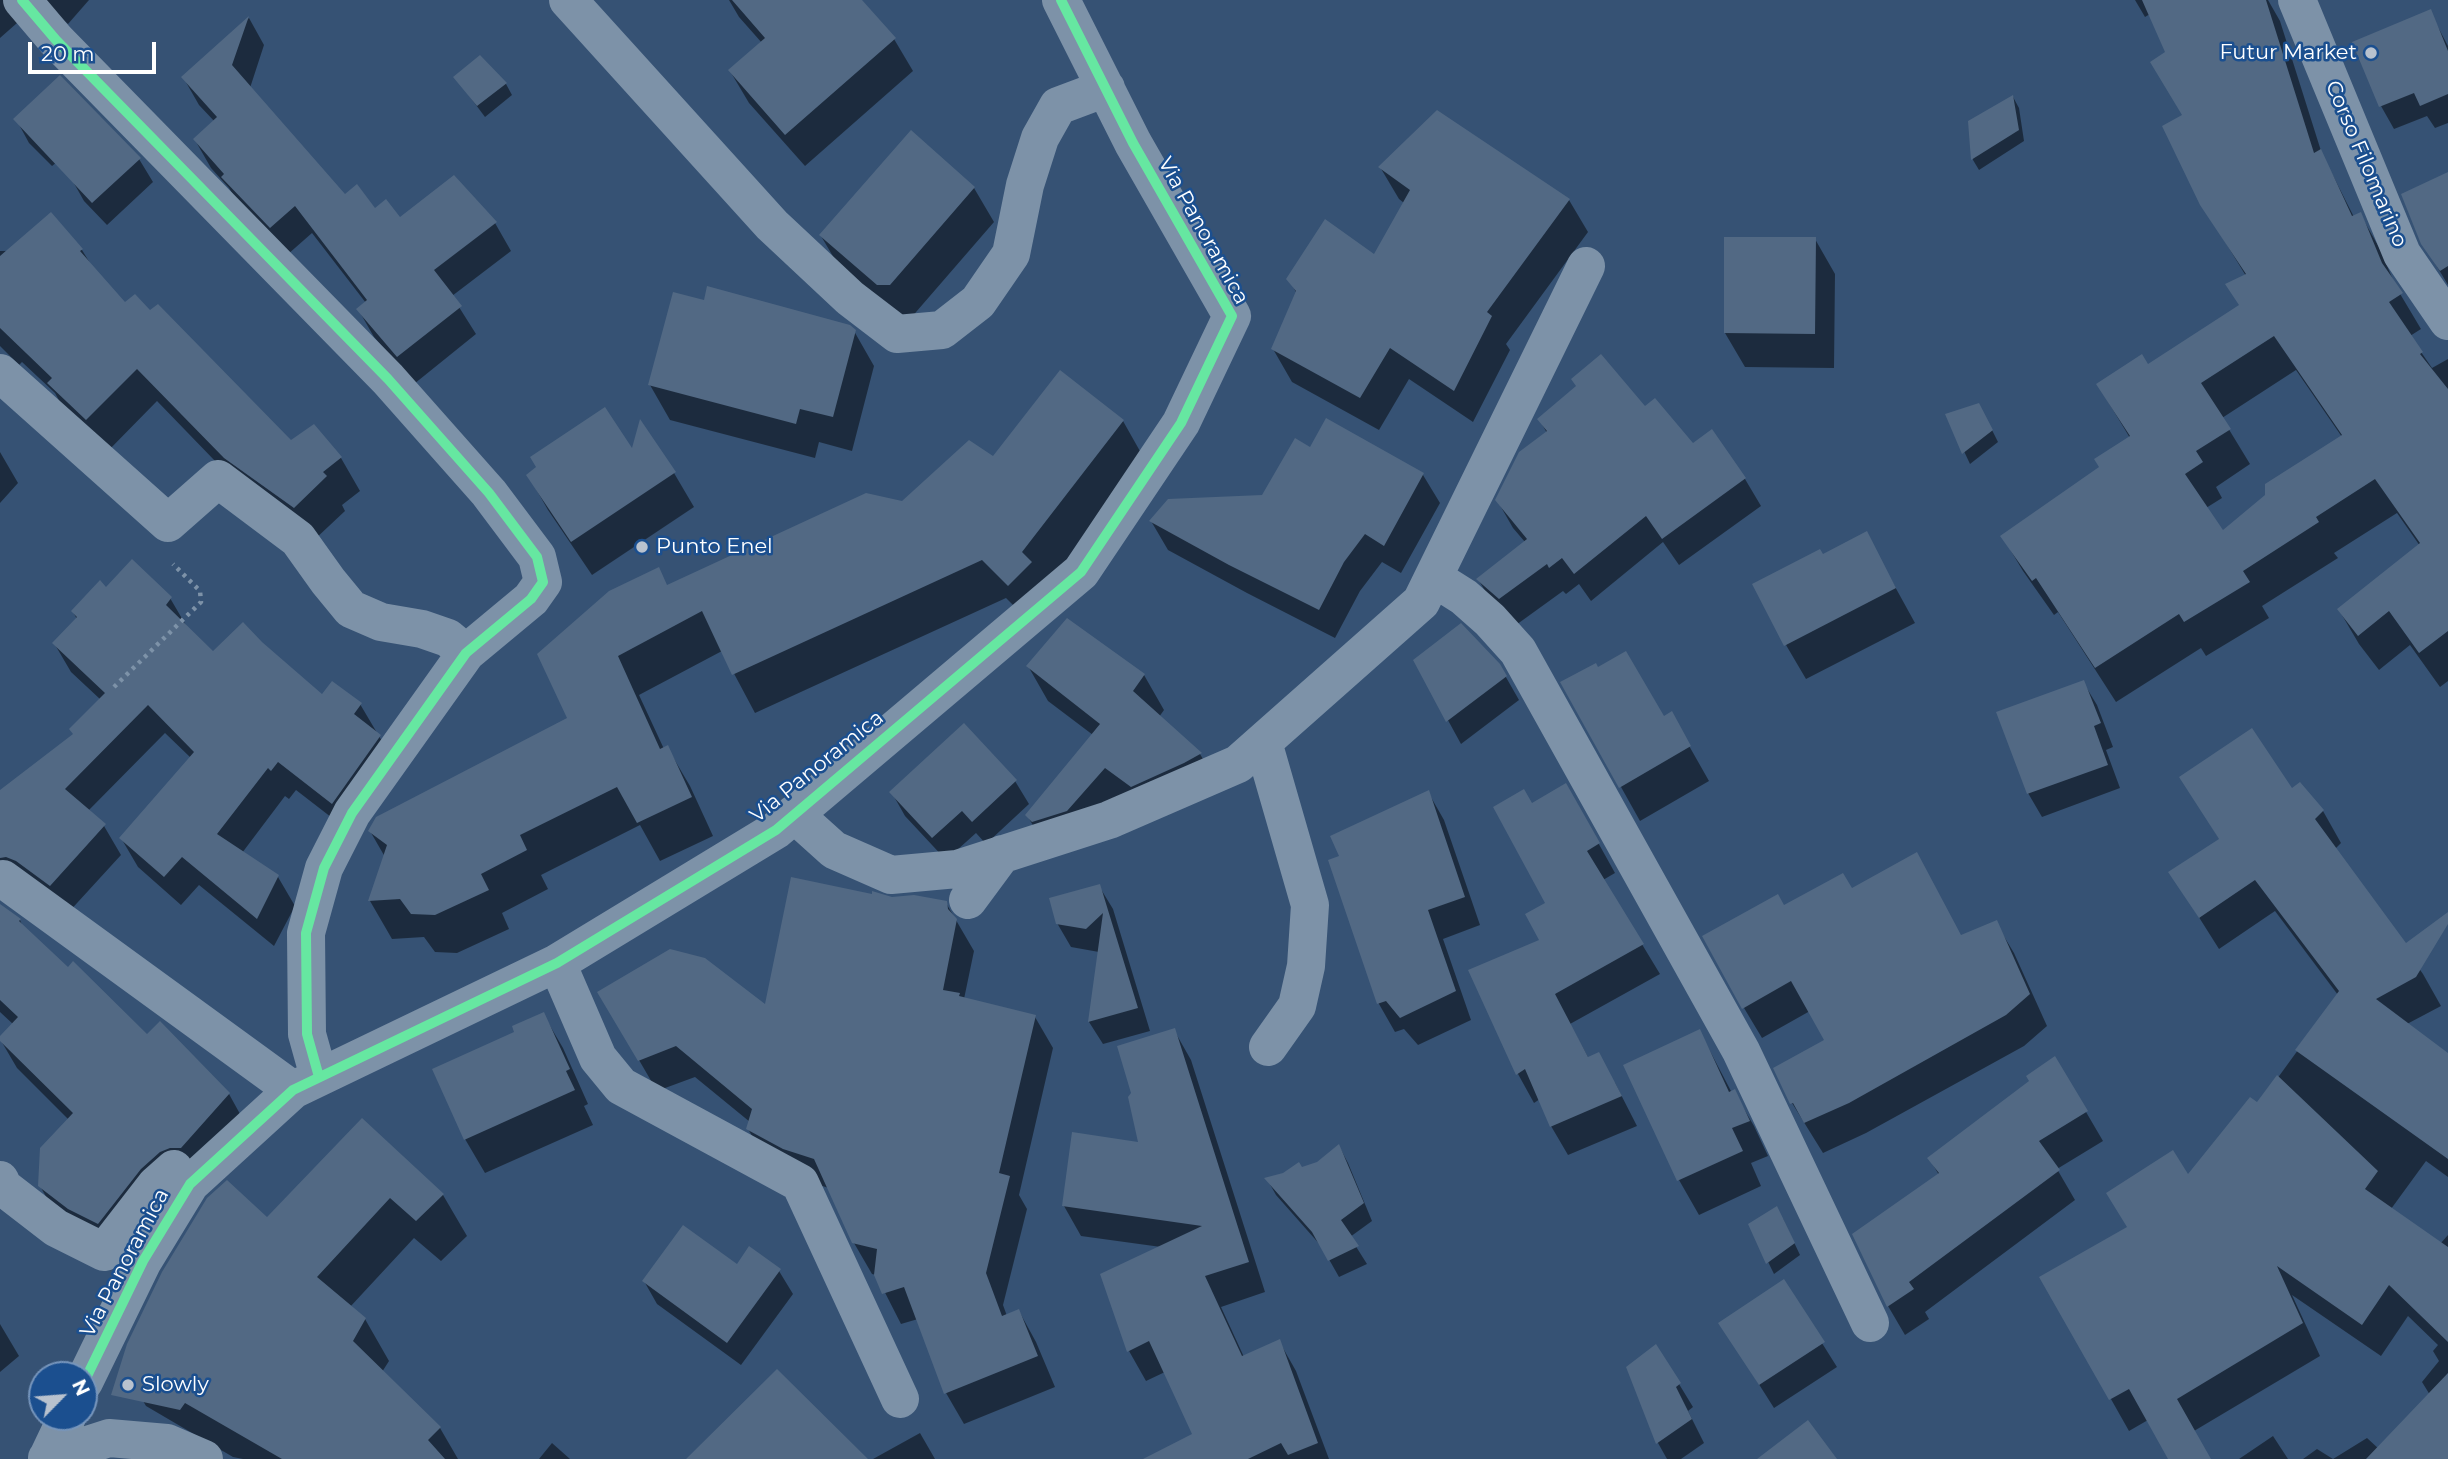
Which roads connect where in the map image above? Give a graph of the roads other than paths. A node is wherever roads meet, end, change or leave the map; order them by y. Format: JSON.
{"nodes":[{"id":1,"x":22,"y":0,"type":"edge"},
{"id":2,"x":568,"y":0,"type":"edge"},
{"id":3,"x":1061,"y":0,"type":"edge"},
{"id":4,"x":2297,"y":0,"type":"edge"},
{"id":5,"x":1106,"y":88,"type":"junction"},
{"id":6,"x":1586,"y":266,"type":"dead end"},
{"id":7,"x":2448,"y":321,"type":"edge"},
{"id":8,"x":0,"y":373,"type":"edge"},
{"id":9,"x":1434,"y":578,"type":"junction"},
{"id":10,"x":466,"y":653,"type":"junction"},
{"id":11,"x":1262,"y":742,"type":"junction"},
{"id":12,"x":794,"y":814,"type":"junction"},
{"id":13,"x":834,"y":849,"type":"junction"},
{"id":14,"x":743,"y":850,"type":"junction"},
{"id":15,"x":1002,"y":854,"type":"junction"},
{"id":16,"x":4,"y":879,"type":"dead end"},
{"id":17,"x":968,"y":900,"type":"dead end"},
{"id":18,"x":557,"y":963,"type":"junction"},
{"id":19,"x":1268,"y":1047,"type":"dead end"},
{"id":20,"x":241,"y":1051,"type":"junction"},
{"id":21,"x":198,"y":1058,"type":"dead end"},
{"id":22,"x":306,"y":1083,"type":"junction"},
{"id":23,"x":177,"y":1172,"type":"junction"},
{"id":24,"x":0,"y":1180,"type":"edge"},
{"id":25,"x":1870,"y":1323,"type":"dead end"},
{"id":26,"x":94,"y":1361,"type":"edge"},
{"id":27,"x":900,"y":1399,"type":"dead end"},
{"id":28,"x":60,"y":1431,"type":"edge"},
{"id":29,"x":47,"y":1459,"type":"edge"},
{"id":30,"x":204,"y":1459,"type":"edge"}],
"edges":[{"from":1,"to":10,"type":"street"},
{"from":2,"to":5,"type":"street"},
{"from":3,"to":5,"type":"street","name":"Via Panoramica"},
{"from":4,"to":7,"type":"street","name":"Corso Filomarino"},
{"from":5,"to":12,"type":"street","name":"Via Panoramica"},
{"from":6,"to":9,"type":"street"},
{"from":8,"to":10,"type":"street"},
{"from":9,"to":11,"type":"street"},
{"from":9,"to":25,"type":"street"},
{"from":10,"to":22,"type":"street"},
{"from":11,"to":15,"type":"street"},
{"from":11,"to":19,"type":"street"},
{"from":12,"to":13,"type":"street"},
{"from":12,"to":14,"type":"street","name":"Via Panoramica"},
{"from":13,"to":14,"type":"street"},
{"from":13,"to":15,"type":"street"},
{"from":14,"to":18,"type":"street","name":"Via Panoramica"},
{"from":15,"to":17,"type":"street"},
{"from":16,"to":20,"type":"street"},
{"from":18,"to":22,"type":"street","name":"Via Panoramica"},
{"from":18,"to":27,"type":"street"},
{"from":20,"to":21,"type":"street"},
{"from":20,"to":22,"type":"street"},
{"from":22,"to":23,"type":"street","name":"Via Panoramica"},
{"from":23,"to":24,"type":"street"},
{"from":23,"to":26,"type":"street","name":"Via Panoramica"},
{"from":28,"to":29,"type":"street"},
{"from":29,"to":30,"type":"street"}]}
